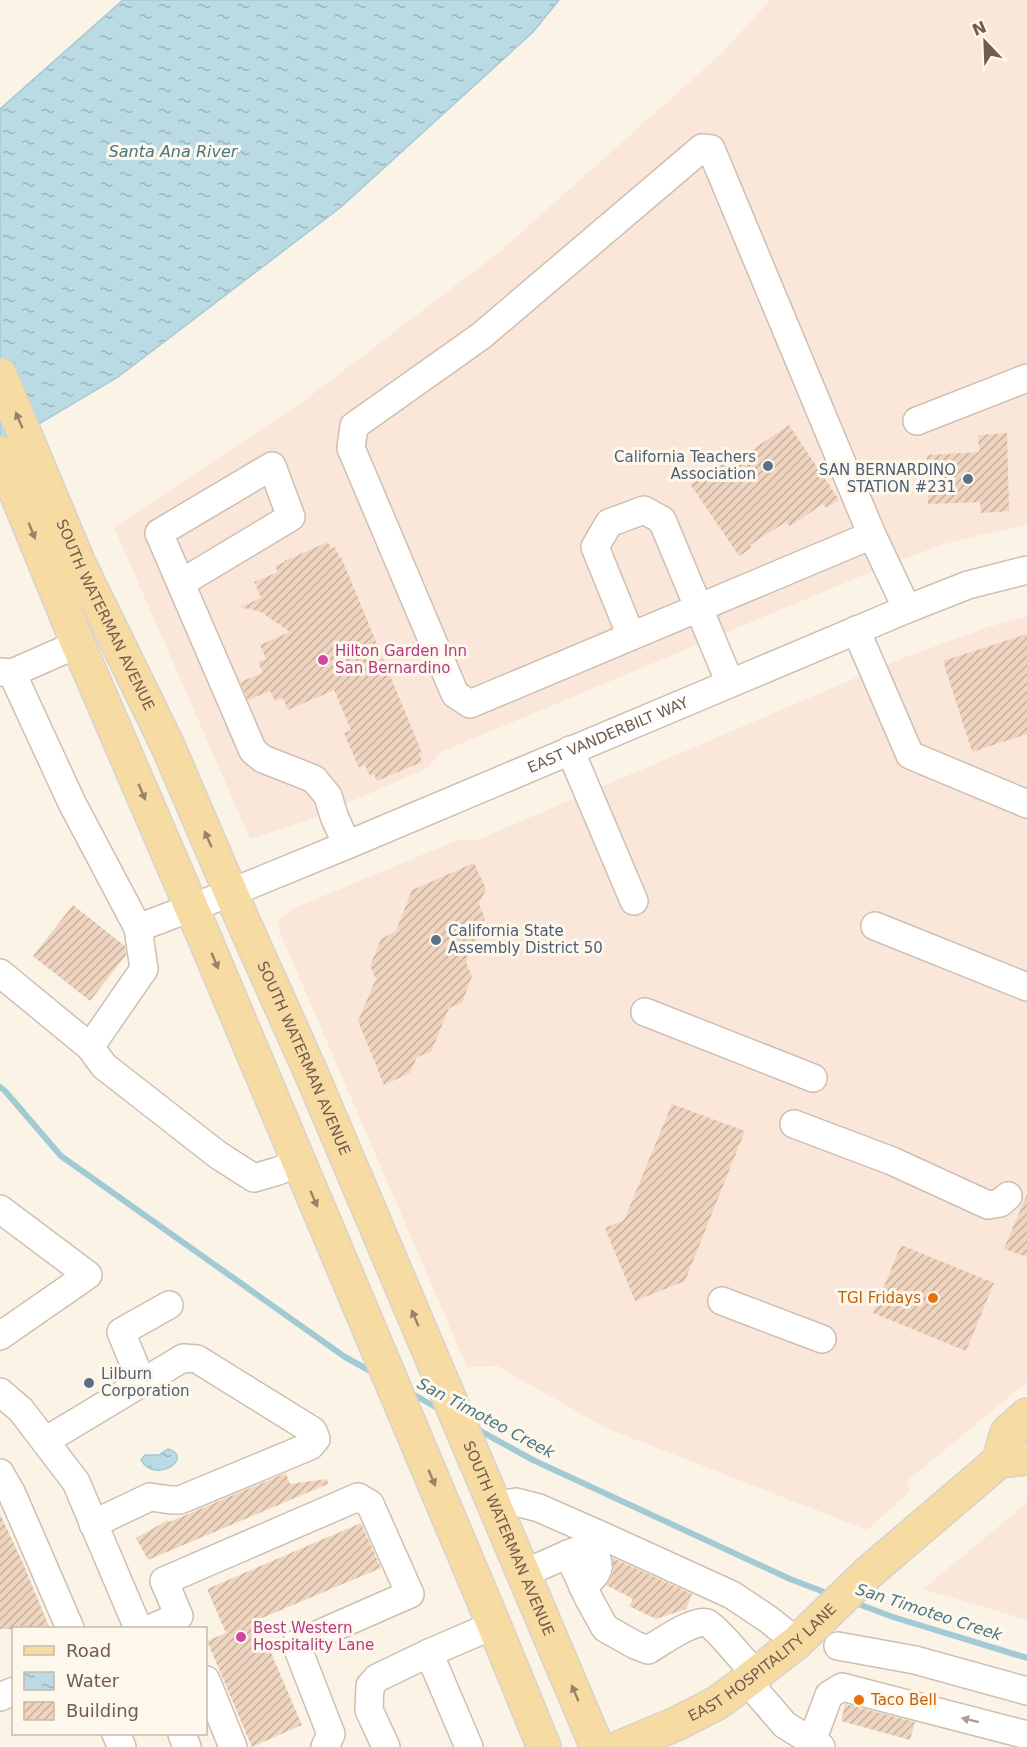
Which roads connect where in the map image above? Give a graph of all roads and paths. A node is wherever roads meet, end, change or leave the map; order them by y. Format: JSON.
{"nodes":[{"id":1,"x":0,"y":375,"type":"edge"},
{"id":2,"x":1027,"y":378,"type":"edge"},
{"id":3,"x":917,"y":421,"type":"dead end"},
{"id":4,"x":16,"y":464,"type":"edge"},
{"id":5,"x":872,"y":535,"type":"junction"},
{"id":6,"x":1027,"y":570,"type":"edge"},
{"id":7,"x":181,"y":583,"type":"junction"},
{"id":8,"x":699,"y":608,"type":"junction"},
{"id":9,"x":907,"y":609,"type":"junction"},
{"id":10,"x":856,"y":630,"type":"junction"},
{"id":11,"x":632,"y":636,"type":"junction"},
{"id":12,"x":78,"y":644,"type":"junction"},
{"id":13,"x":6,"y":672,"type":"edge"},
{"id":14,"x":730,"y":683,"type":"junction"},
{"id":15,"x":570,"y":750,"type":"junction"},
{"id":16,"x":1027,"y":804,"type":"edge"},
{"id":17,"x":347,"y":845,"type":"junction"},
{"id":18,"x":230,"y":893,"type":"junction"},
{"id":19,"x":634,"y":901,"type":"dead end"},
{"id":20,"x":192,"y":908,"type":"junction"},
{"id":21,"x":875,"y":926,"type":"dead end"},
{"id":22,"x":138,"y":928,"type":"junction"},
{"id":23,"x":0,"y":973,"type":"edge"},
{"id":24,"x":1027,"y":987,"type":"edge"},
{"id":25,"x":645,"y":1012,"type":"dead end"},
{"id":26,"x":90,"y":1047,"type":"junction"},
{"id":27,"x":813,"y":1078,"type":"dead end"},
{"id":28,"x":794,"y":1124,"type":"dead end"},
{"id":29,"x":299,"y":1162,"type":"junction"},
{"id":30,"x":1008,"y":1196,"type":"dead end"},
{"id":31,"x":0,"y":1209,"type":"edge"},
{"id":32,"x":722,"y":1302,"type":"dead end"},
{"id":33,"x":170,"y":1305,"type":"dead end"},
{"id":34,"x":0,"y":1336,"type":"edge"},
{"id":35,"x":822,"y":1339,"type":"dead end"},
{"id":36,"x":142,"y":1383,"type":"junction"},
{"id":37,"x":0,"y":1392,"type":"edge"},
{"id":38,"x":1027,"y":1415,"type":"edge"},
{"id":39,"x":45,"y":1441,"type":"junction"},
{"id":40,"x":1013,"y":1460,"type":"edge"},
{"id":41,"x":0,"y":1473,"type":"edge"},
{"id":42,"x":494,"y":1506,"type":"junction"},
{"id":43,"x":93,"y":1524,"type":"junction"},
{"id":44,"x":523,"y":1574,"type":"junction"},
{"id":45,"x":182,"y":1622,"type":"edge"},
{"id":46,"x":494,"y":1625,"type":"junction"},
{"id":47,"x":69,"y":1627,"type":"edge"},
{"id":48,"x":137,"y":1627,"type":"edge"},
{"id":49,"x":161,"y":1627,"type":"edge"},
{"id":50,"x":829,"y":1633,"type":"junction"},
{"id":51,"x":797,"y":1642,"type":"junction"},
{"id":52,"x":429,"y":1653,"type":"junction"},
{"id":53,"x":751,"y":1678,"type":"junction"},
{"id":54,"x":207,"y":1682,"type":"edge"},
{"id":55,"x":1027,"y":1691,"type":"edge"},
{"id":56,"x":1027,"y":1735,"type":"edge"},
{"id":57,"x":817,"y":1744,"type":"edge"},
{"id":58,"x":233,"y":1747,"type":"edge"},
{"id":59,"x":325,"y":1747,"type":"edge"},
{"id":60,"x":386,"y":1747,"type":"edge"},
{"id":61,"x":469,"y":1747,"type":"edge"},
{"id":62,"x":544,"y":1747,"type":"edge"},
{"id":63,"x":597,"y":1747,"type":"edge"},
{"id":64,"x":621,"y":1747,"type":"edge"}],
"edges":[{"from":4,"to":1,"type":"main road","name":"SOUTH WATERMAN AVENUE","one_way":true},
{"from":2,"to":3,"type":"street"},
{"from":4,"to":12,"type":"main road","name":"SOUTH WATERMAN AVENUE","one_way":true},
{"from":18,"to":4,"type":"main road","name":"SOUTH WATERMAN AVENUE","one_way":true},
{"from":5,"to":8,"type":"street"},
{"from":5,"to":9,"type":"street"},
{"from":5,"to":11,"type":"street"},
{"from":6,"to":9,"type":"street","name":"EAST VANDERBILT WAY"},
{"from":7,"to":7,"type":"street"},
{"from":7,"to":17,"type":"street"},
{"from":8,"to":11,"type":"street"},
{"from":8,"to":11,"type":"street"},
{"from":8,"to":14,"type":"street"},
{"from":9,"to":10,"type":"street","name":"EAST VANDERBILT WAY"},
{"from":10,"to":14,"type":"street","name":"EAST VANDERBILT WAY"},
{"from":10,"to":16,"type":"street"},
{"from":12,"to":13,"type":"street"},
{"from":12,"to":20,"type":"main road","name":"SOUTH WATERMAN AVENUE","one_way":true},
{"from":13,"to":22,"type":"street"},
{"from":14,"to":15,"type":"street","name":"EAST VANDERBILT WAY"},
{"from":15,"to":17,"type":"street","name":"EAST VANDERBILT WAY"},
{"from":15,"to":19,"type":"street"},
{"from":17,"to":18,"type":"street","name":"EAST VANDERBILT WAY"},
{"from":18,"to":20,"type":"street","name":"EAST VANDERBILT WAY"},
{"from":42,"to":18,"type":"main road","name":"SOUTH WATERMAN AVENUE","one_way":true},
{"from":20,"to":22,"type":"street","name":"EAST VANDERBILT WAY"},
{"from":20,"to":29,"type":"main road","name":"SOUTH WATERMAN AVENUE","one_way":true},
{"from":21,"to":24,"type":"street"},
{"from":22,"to":26,"type":"street"},
{"from":23,"to":26,"type":"street"},
{"from":25,"to":27,"type":"street"},
{"from":26,"to":29,"type":"street"},
{"from":28,"to":30,"type":"street"},
{"from":29,"to":46,"type":"main road","name":"SOUTH WATERMAN AVENUE","one_way":true},
{"from":31,"to":34,"type":"street"},
{"from":32,"to":35,"type":"street"},
{"from":33,"to":36,"type":"street"},
{"from":36,"to":39,"type":"street"},
{"from":36,"to":43,"type":"street"},
{"from":37,"to":39,"type":"street"},
{"from":38,"to":40,"type":"main road","name":"EAST HOSPITALITY LANE"},
{"from":39,"to":43,"type":"street"},
{"from":40,"to":50,"type":"main road","name":"EAST HOSPITALITY LANE"},
{"from":41,"to":47,"type":"street"},
{"from":42,"to":44,"type":"main road","name":"SOUTH WATERMAN AVENUE"},
{"from":42,"to":51,"type":"street"},
{"from":43,"to":48,"type":"street"},
{"from":44,"to":53,"type":"street"},
{"from":63,"to":44,"type":"main road","name":"SOUTH WATERMAN AVENUE","one_way":true},
{"from":45,"to":49,"type":"street"},
{"from":45,"to":59,"type":"street"},
{"from":46,"to":52,"type":"street"},
{"from":46,"to":62,"type":"main road","name":"SOUTH WATERMAN AVENUE"},
{"from":50,"to":51,"type":"main road","name":"EAST HOSPITALITY LANE"},
{"from":50,"to":55,"type":"street"},
{"from":51,"to":53,"type":"main road","name":"EAST HOSPITALITY LANE"},
{"from":52,"to":60,"type":"street"},
{"from":52,"to":61,"type":"street"},
{"from":53,"to":57,"type":"street"},
{"from":53,"to":64,"type":"main road","name":"EAST HOSPITALITY LANE"},
{"from":54,"to":58,"type":"street"},
{"from":56,"to":57,"type":"street","one_way":true}]}
